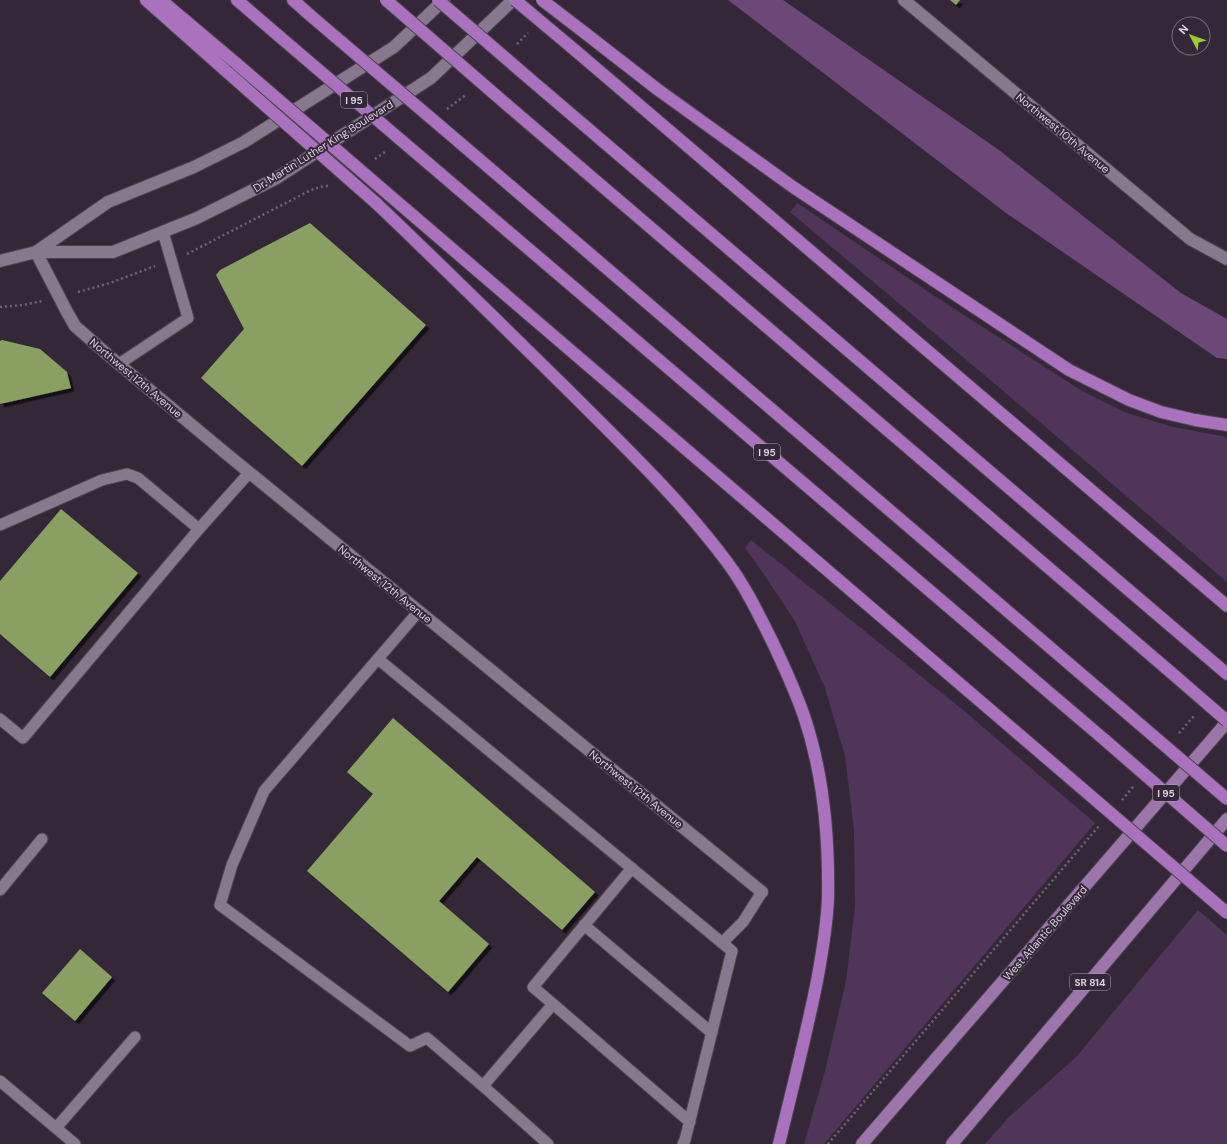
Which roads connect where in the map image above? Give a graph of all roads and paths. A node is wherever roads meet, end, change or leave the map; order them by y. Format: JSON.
{"nodes":[{"id":1,"x":146,"y":0,"type":"edge"},
{"id":2,"x":161,"y":0,"type":"edge"},
{"id":3,"x":237,"y":0,"type":"edge"},
{"id":4,"x":293,"y":0,"type":"edge"},
{"id":5,"x":386,"y":0,"type":"edge"},
{"id":6,"x":438,"y":0,"type":"edge"},
{"id":7,"x":444,"y":0,"type":"edge"},
{"id":8,"x":514,"y":0,"type":"edge"},
{"id":9,"x":542,"y":0,"type":"edge"},
{"id":10,"x":904,"y":0,"type":"edge"},
{"id":11,"x":163,"y":232,"type":"junction"},
{"id":12,"x":36,"y":252,"type":"junction"},
{"id":13,"x":1227,"y":259,"type":"edge"},
{"id":14,"x":0,"y":261,"type":"edge"},
{"id":15,"x":119,"y":364,"type":"junction"},
{"id":16,"x":1227,"y":425,"type":"edge"},
{"id":17,"x":249,"y":473,"type":"junction"},
{"id":18,"x":0,"y":524,"type":"edge"},
{"id":19,"x":199,"y":529,"type":"junction"},
{"id":20,"x":1224,"y":604,"type":"edge"},
{"id":21,"x":419,"y":611,"type":"junction"},
{"id":22,"x":378,"y":659,"type":"junction"},
{"id":23,"x":1227,"y":674,"type":"edge"},
{"id":24,"x":1196,"y":714,"type":"dead end"},
{"id":25,"x":0,"y":719,"type":"edge"},
{"id":26,"x":1227,"y":721,"type":"edge"},
{"id":27,"x":1175,"y":738,"type":"dead end"},
{"id":28,"x":1134,"y":786,"type":"dead end"},
{"id":29,"x":1227,"y":799,"type":"edge"},
{"id":30,"x":1118,"y":804,"type":"dead end"},
{"id":31,"x":1227,"y":819,"type":"edge"},
{"id":32,"x":1103,"y":821,"type":"dead end"},
{"id":33,"x":42,"y":839,"type":"dead end"},
{"id":34,"x":1227,"y":846,"type":"edge"},
{"id":35,"x":632,"y":868,"type":"junction"},
{"id":36,"x":0,"y":890,"type":"edge"},
{"id":37,"x":762,"y":892,"type":"joint"},
{"id":38,"x":1227,"y":913,"type":"edge"},
{"id":39,"x":584,"y":925,"type":"junction"},
{"id":40,"x":722,"y":943,"type":"junction"},
{"id":41,"x":553,"y":1004,"type":"junction"},
{"id":42,"x":712,"y":1033,"type":"junction"},
{"id":43,"x":135,"y":1037,"type":"dead end"},
{"id":44,"x":0,"y":1081,"type":"edge"},
{"id":45,"x":483,"y":1086,"type":"junction"},
{"id":46,"x":690,"y":1122,"type":"junction"},
{"id":47,"x":56,"y":1128,"type":"junction"},
{"id":48,"x":75,"y":1144,"type":"edge"},
{"id":49,"x":548,"y":1144,"type":"edge"},
{"id":50,"x":682,"y":1144,"type":"edge"},
{"id":51,"x":779,"y":1144,"type":"edge"},
{"id":52,"x":828,"y":1144,"type":"edge"},
{"id":53,"x":862,"y":1144,"type":"edge"},
{"id":54,"x":952,"y":1144,"type":"edge"}],
"edges":[{"from":1,"to":51,"type":"highway","bridge":true},
{"from":2,"to":38,"type":"highway","bridge":true},
{"from":3,"to":34,"type":"highway","number":"I 95","bridge":true},
{"from":4,"to":29,"type":"highway","bridge":true},
{"from":5,"to":26,"type":"highway","bridge":true},
{"from":6,"to":23,"type":"highway","bridge":true},
{"from":7,"to":12,"type":"street","name":"Dr. Martin Luther King Boulevard"},
{"from":8,"to":11,"type":"street","name":"Dr. Martin Luther King Boulevard"},
{"from":8,"to":20,"type":"highway","bridge":true},
{"from":9,"to":16,"type":"highway","bridge":true},
{"from":10,"to":13,"type":"street","name":"Northwest 10th Avenue"},
{"from":11,"to":12,"type":"street","name":"Dr. Martin Luther King Boulevard"},
{"from":11,"to":15,"type":"lane"},
{"from":12,"to":14,"type":"street","name":"Dr. Martin Luther King Boulevard"},
{"from":12,"to":15,"type":"street","name":"Northwest 12th Avenue"},
{"from":15,"to":17,"type":"street","name":"Northwest 12th Avenue"},
{"from":17,"to":19,"type":"lane"},
{"from":17,"to":21,"type":"street","name":"Northwest 12th Avenue"},
{"from":18,"to":19,"type":"lane"},
{"from":19,"to":25,"type":"lane"},
{"from":21,"to":22,"type":"lane"},
{"from":21,"to":37,"type":"street","name":"Northwest 12th Avenue"},
{"from":22,"to":35,"type":"lane"},
{"from":22,"to":45,"type":"lane"},
{"from":24,"to":27,"type":"path"},
{"from":26,"to":53,"type":"main road","name":"West Atlantic Boulevard"},
{"from":28,"to":30,"type":"path"},
{"from":31,"to":54,"type":"main road","number":"SR 814"},
{"from":32,"to":52,"type":"path"},
{"from":33,"to":36,"type":"lane"},
{"from":35,"to":39,"type":"lane"},
{"from":35,"to":40,"type":"lane"},
{"from":37,"to":40,"type":"lane"},
{"from":39,"to":41,"type":"lane"},
{"from":39,"to":42,"type":"lane"},
{"from":40,"to":42,"type":"lane"},
{"from":41,"to":45,"type":"lane"},
{"from":41,"to":46,"type":"lane"},
{"from":42,"to":46,"type":"lane"},
{"from":43,"to":47,"type":"lane"},
{"from":44,"to":47,"type":"lane"},
{"from":45,"to":49,"type":"lane"},
{"from":46,"to":50,"type":"lane"},
{"from":47,"to":48,"type":"lane"}]}
